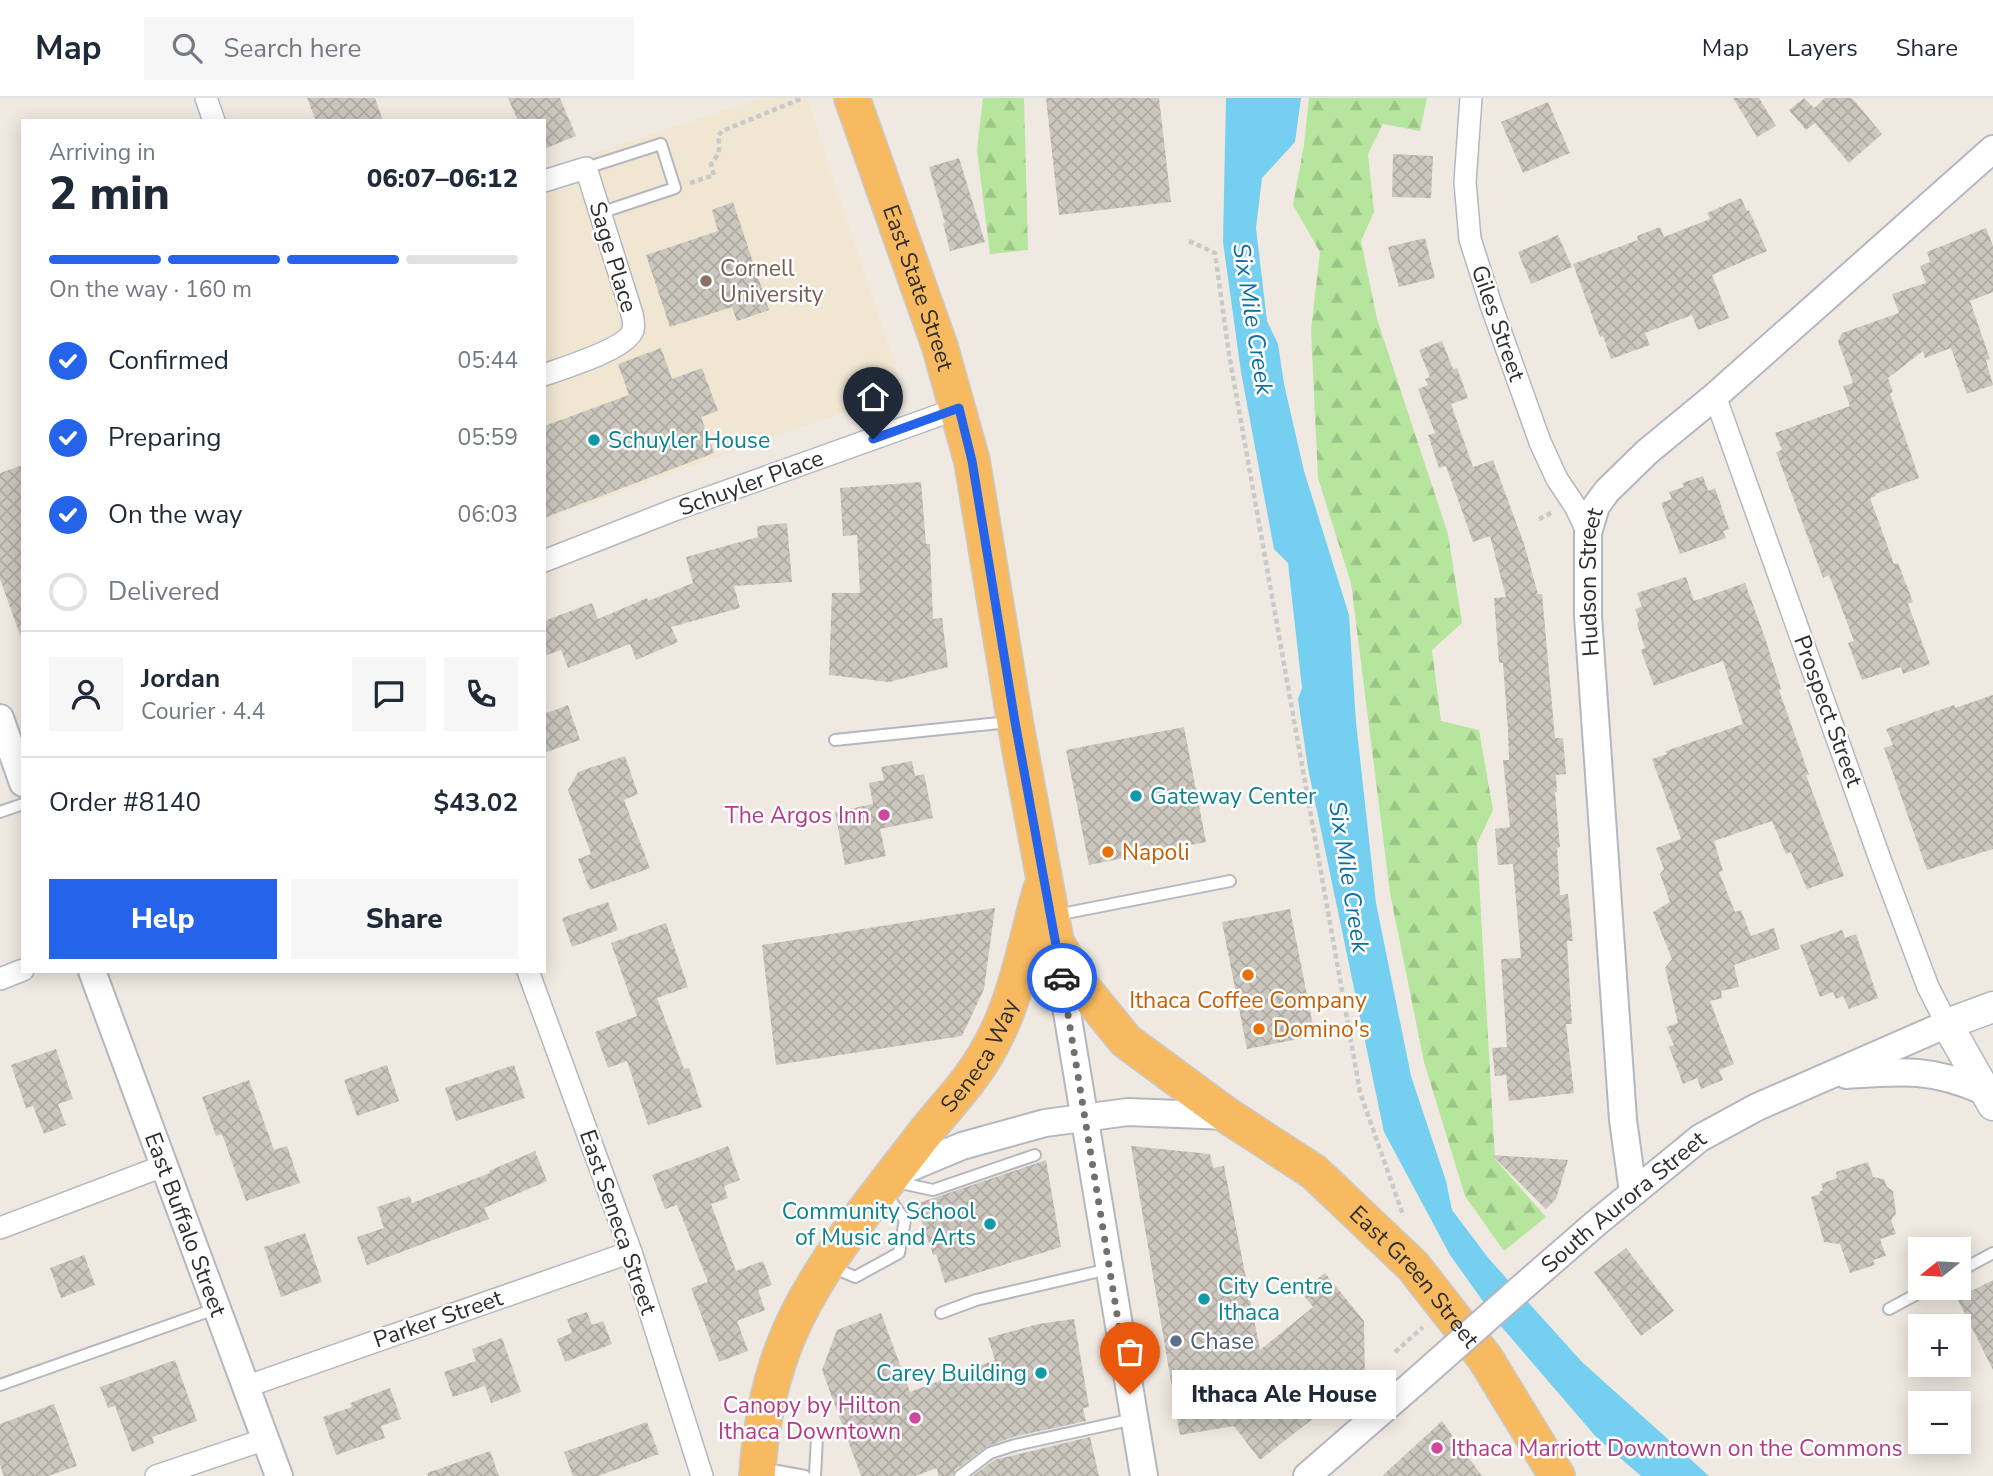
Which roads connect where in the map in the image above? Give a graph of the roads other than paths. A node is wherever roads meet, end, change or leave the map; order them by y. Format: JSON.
{"nodes":[{"id":1,"x":206,"y":98,"type":"edge"},
{"id":2,"x":852,"y":98,"type":"edge"},
{"id":3,"x":1471,"y":98,"type":"edge"},
{"id":4,"x":213,"y":119,"type":"edge"},
{"id":5,"x":1993,"y":149,"type":"edge"},
{"id":6,"x":586,"y":168,"type":"junction"},
{"id":7,"x":546,"y":180,"type":"edge"},
{"id":8,"x":600,"y":213,"type":"junction"},
{"id":9,"x":546,"y":374,"type":"edge"},
{"id":10,"x":1715,"y":396,"type":"junction"},
{"id":11,"x":959,"y":408,"type":"junction"},
{"id":12,"x":1588,"y":533,"type":"junction"},
{"id":13,"x":546,"y":560,"type":"edge"},
{"id":14,"x":0,"y":718,"type":"edge"},
{"id":15,"x":1015,"y":722,"type":"junction"},
{"id":16,"x":835,"y":740,"type":"dead end"},
{"id":17,"x":17,"y":748,"type":"edge"},
{"id":18,"x":21,"y":771,"type":"edge"},
{"id":19,"x":21,"y":805,"type":"edge"},
{"id":20,"x":0,"y":812,"type":"edge"},
{"id":21,"x":1230,"y":881,"type":"dead end"},
{"id":22,"x":1043,"y":882,"type":"junction"},
{"id":23,"x":1053,"y":929,"type":"junction"},
{"id":24,"x":21,"y":971,"type":"edge"},
{"id":25,"x":93,"y":973,"type":"edge"},
{"id":26,"x":528,"y":973,"type":"edge"},
{"id":27,"x":0,"y":979,"type":"edge"},
{"id":28,"x":1993,"y":1007,"type":"edge"},
{"id":29,"x":1947,"y":1024,"type":"junction"},
{"id":30,"x":1826,"y":1076,"type":"junction"},
{"id":31,"x":1989,"y":1098,"type":"edge"},
{"id":32,"x":1228,"y":1116,"type":"junction"},
{"id":33,"x":1086,"y":1118,"type":"junction"},
{"id":34,"x":1035,"y":1155,"type":"dead end"},
{"id":35,"x":163,"y":1166,"type":"junction"},
{"id":36,"x":889,"y":1181,"type":"junction"},
{"id":37,"x":1633,"y":1192,"type":"junction"},
{"id":38,"x":0,"y":1228,"type":"edge"},
{"id":39,"x":631,"y":1252,"type":"junction"},
{"id":40,"x":1993,"y":1254,"type":"edge"},
{"id":41,"x":826,"y":1265,"type":"junction"},
{"id":42,"x":1971,"y":1265,"type":"edge"},
{"id":43,"x":1109,"y":1269,"type":"junction"},
{"id":44,"x":1908,"y":1299,"type":"edge"},
{"id":45,"x":216,"y":1309,"type":"junction"},
{"id":46,"x":1889,"y":1309,"type":"dead end"},
{"id":47,"x":941,"y":1313,"type":"dead end"},
{"id":48,"x":0,"y":1385,"type":"edge"},
{"id":49,"x":245,"y":1387,"type":"junction"},
{"id":50,"x":1134,"y":1419,"type":"junction"},
{"id":51,"x":817,"y":1437,"type":"dead end"},
{"id":52,"x":266,"y":1439,"type":"junction"},
{"id":53,"x":758,"y":1472,"type":"edge"},
{"id":54,"x":1306,"y":1473,"type":"edge"},
{"id":55,"x":156,"y":1476,"type":"edge"},
{"id":56,"x":279,"y":1476,"type":"edge"},
{"id":57,"x":702,"y":1476,"type":"edge"},
{"id":58,"x":805,"y":1476,"type":"edge"},
{"id":59,"x":815,"y":1476,"type":"edge"},
{"id":60,"x":960,"y":1476,"type":"edge"},
{"id":61,"x":1144,"y":1476,"type":"edge"},
{"id":62,"x":1557,"y":1476,"type":"edge"}],
"edges":[{"from":1,"to":4,"type":"street"},
{"from":2,"to":11,"type":"highway","name":"East State Street"},
{"from":3,"to":12,"type":"street","name":"Giles Street"},
{"from":5,"to":10,"type":"street","name":"Hudson Street"},
{"from":6,"to":7,"type":"street"},
{"from":6,"to":8,"type":"street","name":"Sage Place"},
{"from":6,"to":8,"type":"lane"},
{"from":8,"to":9,"type":"street","name":"Sage Place"},
{"from":10,"to":12,"type":"street","name":"Hudson Street"},
{"from":10,"to":29,"type":"street","name":"Prospect Street"},
{"from":11,"to":13,"type":"street","name":"Schuyler Place"},
{"from":11,"to":15,"type":"highway","name":"East State Street"},
{"from":12,"to":37,"type":"street","name":"Hudson Street"},
{"from":14,"to":17,"type":"street"},
{"from":15,"to":16,"type":"lane"},
{"from":15,"to":22,"type":"highway","name":"East State Street"},
{"from":17,"to":18,"type":"street"},
{"from":19,"to":20,"type":"lane"},
{"from":21,"to":23,"type":"lane"},
{"from":22,"to":23,"type":"highway","name":"East State Street"},
{"from":22,"to":36,"type":"highway","name":"Seneca Way"},
{"from":23,"to":32,"type":"highway","name":"East Green Street"},
{"from":23,"to":33,"type":"street","name":"East State Street"},
{"from":24,"to":27,"type":"street"},
{"from":25,"to":35,"type":"street","name":"East Buffalo Street"},
{"from":26,"to":39,"type":"street","name":"East Seneca Street"},
{"from":28,"to":29,"type":"main road","name":"South Aurora Street"},
{"from":29,"to":30,"type":"street","name":"South Aurora Street"},
{"from":29,"to":31,"type":"main road"},
{"from":30,"to":31,"type":"street"},
{"from":30,"to":37,"type":"street","name":"South Aurora Street"},
{"from":32,"to":33,"type":"street"},
{"from":32,"to":62,"type":"highway","name":"East Green Street"},
{"from":33,"to":36,"type":"street","name":"Seneca Way"},
{"from":33,"to":43,"type":"street","name":"East State Street"},
{"from":34,"to":36,"type":"lane"},
{"from":35,"to":38,"type":"street"},
{"from":35,"to":45,"type":"street","name":"East Buffalo Street"},
{"from":36,"to":41,"type":"highway","name":"Seneca Way"},
{"from":36,"to":41,"type":"lane"},
{"from":37,"to":54,"type":"street","name":"South Aurora Street","bridge":true},
{"from":39,"to":49,"type":"street","name":"Parker Street"},
{"from":39,"to":57,"type":"street","name":"East Seneca Street"},
{"from":40,"to":42,"type":"lane"},
{"from":41,"to":53,"type":"highway","name":"Seneca Way"},
{"from":43,"to":47,"type":"lane"},
{"from":43,"to":50,"type":"street","name":"East State Street"},
{"from":44,"to":46,"type":"lane"},
{"from":45,"to":48,"type":"lane"},
{"from":45,"to":49,"type":"street","name":"East Buffalo Street"},
{"from":49,"to":52,"type":"street","name":"East Buffalo Street"},
{"from":50,"to":60,"type":"lane"},
{"from":50,"to":61,"type":"street","name":"East State Street"},
{"from":51,"to":59,"type":"lane"},
{"from":52,"to":55,"type":"street"},
{"from":52,"to":56,"type":"street","name":"East Buffalo Street"},
{"from":53,"to":58,"type":"lane"}]}
